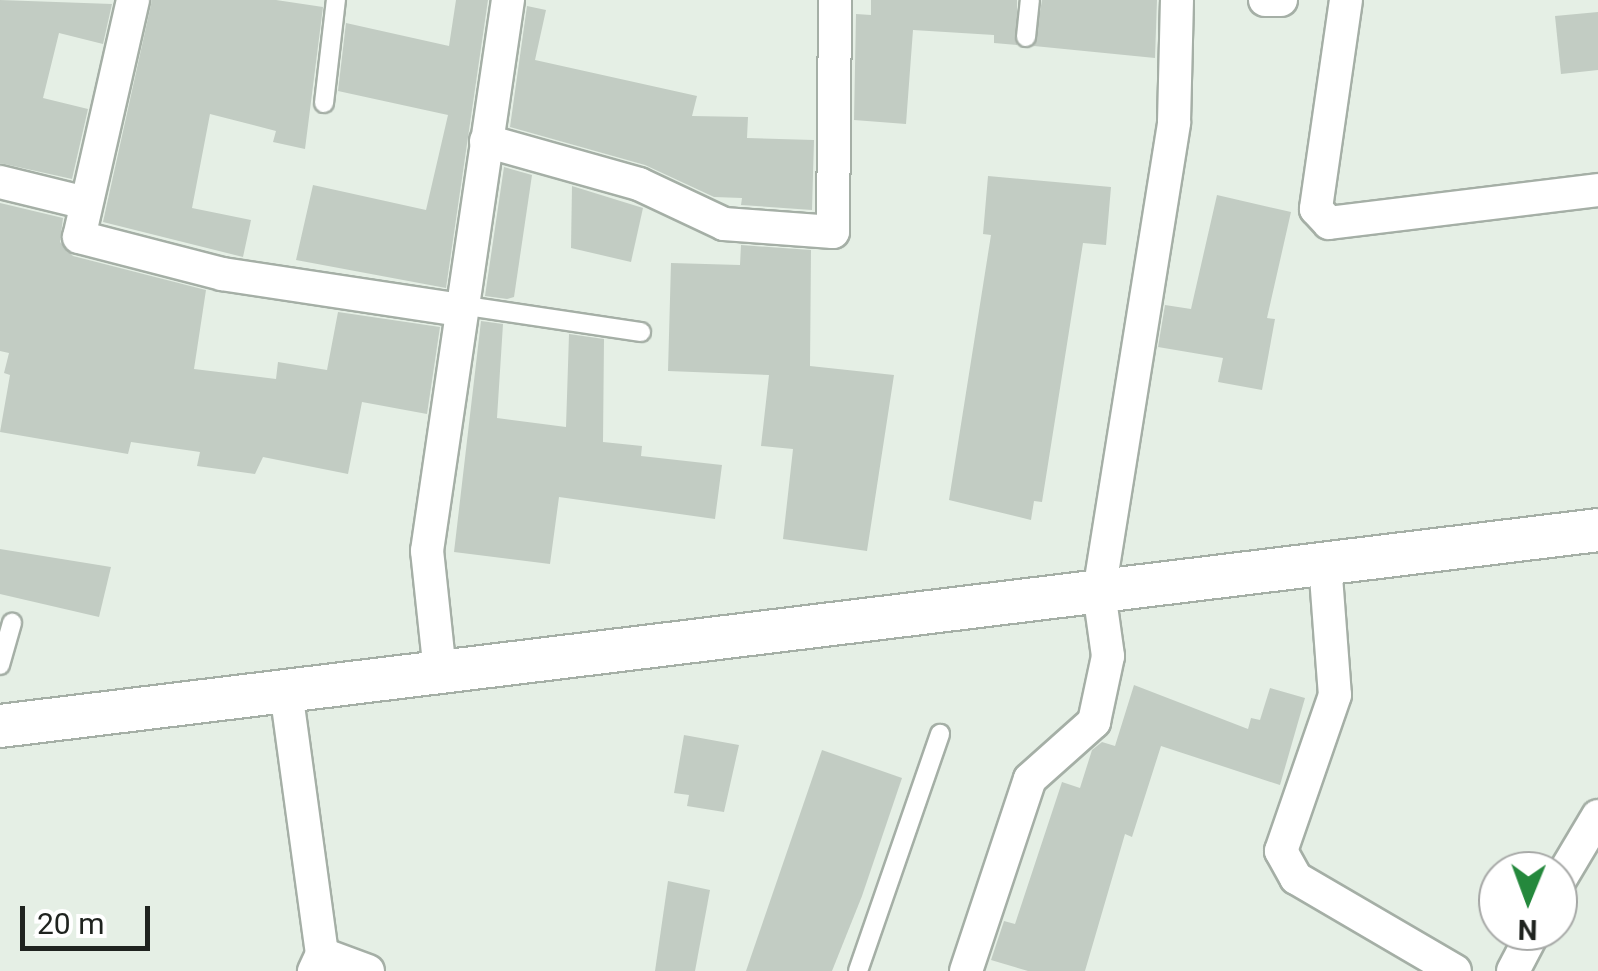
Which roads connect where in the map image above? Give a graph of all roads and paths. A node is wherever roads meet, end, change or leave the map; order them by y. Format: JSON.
{"nodes":[{"id":1,"x":133,"y":0,"type":"edge"},
{"id":2,"x":336,"y":0,"type":"edge"},
{"id":3,"x":508,"y":0,"type":"edge"},
{"id":4,"x":836,"y":0,"type":"edge"},
{"id":5,"x":1030,"y":0,"type":"edge"},
{"id":6,"x":1177,"y":0,"type":"edge"},
{"id":7,"x":1265,"y":0,"type":"edge"},
{"id":8,"x":1281,"y":0,"type":"edge"},
{"id":9,"x":1346,"y":0,"type":"edge"},
{"id":10,"x":1026,"y":36,"type":"dead end"},
{"id":11,"x":324,"y":103,"type":"dead end"},
{"id":12,"x":486,"y":141,"type":"junction"},
{"id":13,"x":0,"y":182,"type":"edge"},
{"id":14,"x":1598,"y":190,"type":"edge"},
{"id":15,"x":82,"y":202,"type":"junction"},
{"id":16,"x":460,"y":307,"type":"junction"},
{"id":17,"x":641,"y":332,"type":"dead end"},
{"id":18,"x":1598,"y":530,"type":"edge"},
{"id":19,"x":1325,"y":564,"type":"junction"},
{"id":20,"x":1099,"y":592,"type":"junction"},
{"id":21,"x":12,"y":623,"type":"dead end"},
{"id":22,"x":0,"y":665,"type":"edge"},
{"id":23,"x":440,"y":672,"type":"junction"},
{"id":24,"x":286,"y":691,"type":"junction"},
{"id":25,"x":0,"y":726,"type":"edge"},
{"id":26,"x":940,"y":734,"type":"dead end"},
{"id":27,"x":1598,"y":816,"type":"edge"},
{"id":28,"x":1577,"y":851,"type":"edge"},
{"id":29,"x":318,"y":962,"type":"edge"},
{"id":30,"x":368,"y":971,"type":"edge"},
{"id":31,"x":858,"y":971,"type":"edge"},
{"id":32,"x":966,"y":971,"type":"edge"},
{"id":33,"x":1456,"y":971,"type":"edge"}],
"edges":[{"from":1,"to":15,"type":"street"},
{"from":2,"to":11,"type":"lane"},
{"from":3,"to":12,"type":"street"},
{"from":4,"to":12,"type":"street"},
{"from":5,"to":10,"type":"lane"},
{"from":6,"to":20,"type":"street"},
{"from":7,"to":8,"type":"street"},
{"from":9,"to":14,"type":"street"},
{"from":12,"to":16,"type":"street"},
{"from":13,"to":15,"type":"street"},
{"from":15,"to":16,"type":"street"},
{"from":16,"to":17,"type":"lane"},
{"from":16,"to":23,"type":"street"},
{"from":18,"to":19,"type":"street"},
{"from":19,"to":20,"type":"street"},
{"from":19,"to":33,"type":"street"},
{"from":20,"to":23,"type":"street"},
{"from":20,"to":32,"type":"street"},
{"from":21,"to":22,"type":"lane"},
{"from":23,"to":24,"type":"street"},
{"from":24,"to":25,"type":"street"},
{"from":24,"to":29,"type":"street"},
{"from":26,"to":31,"type":"lane"},
{"from":27,"to":28,"type":"street"},
{"from":29,"to":30,"type":"street"}]}
